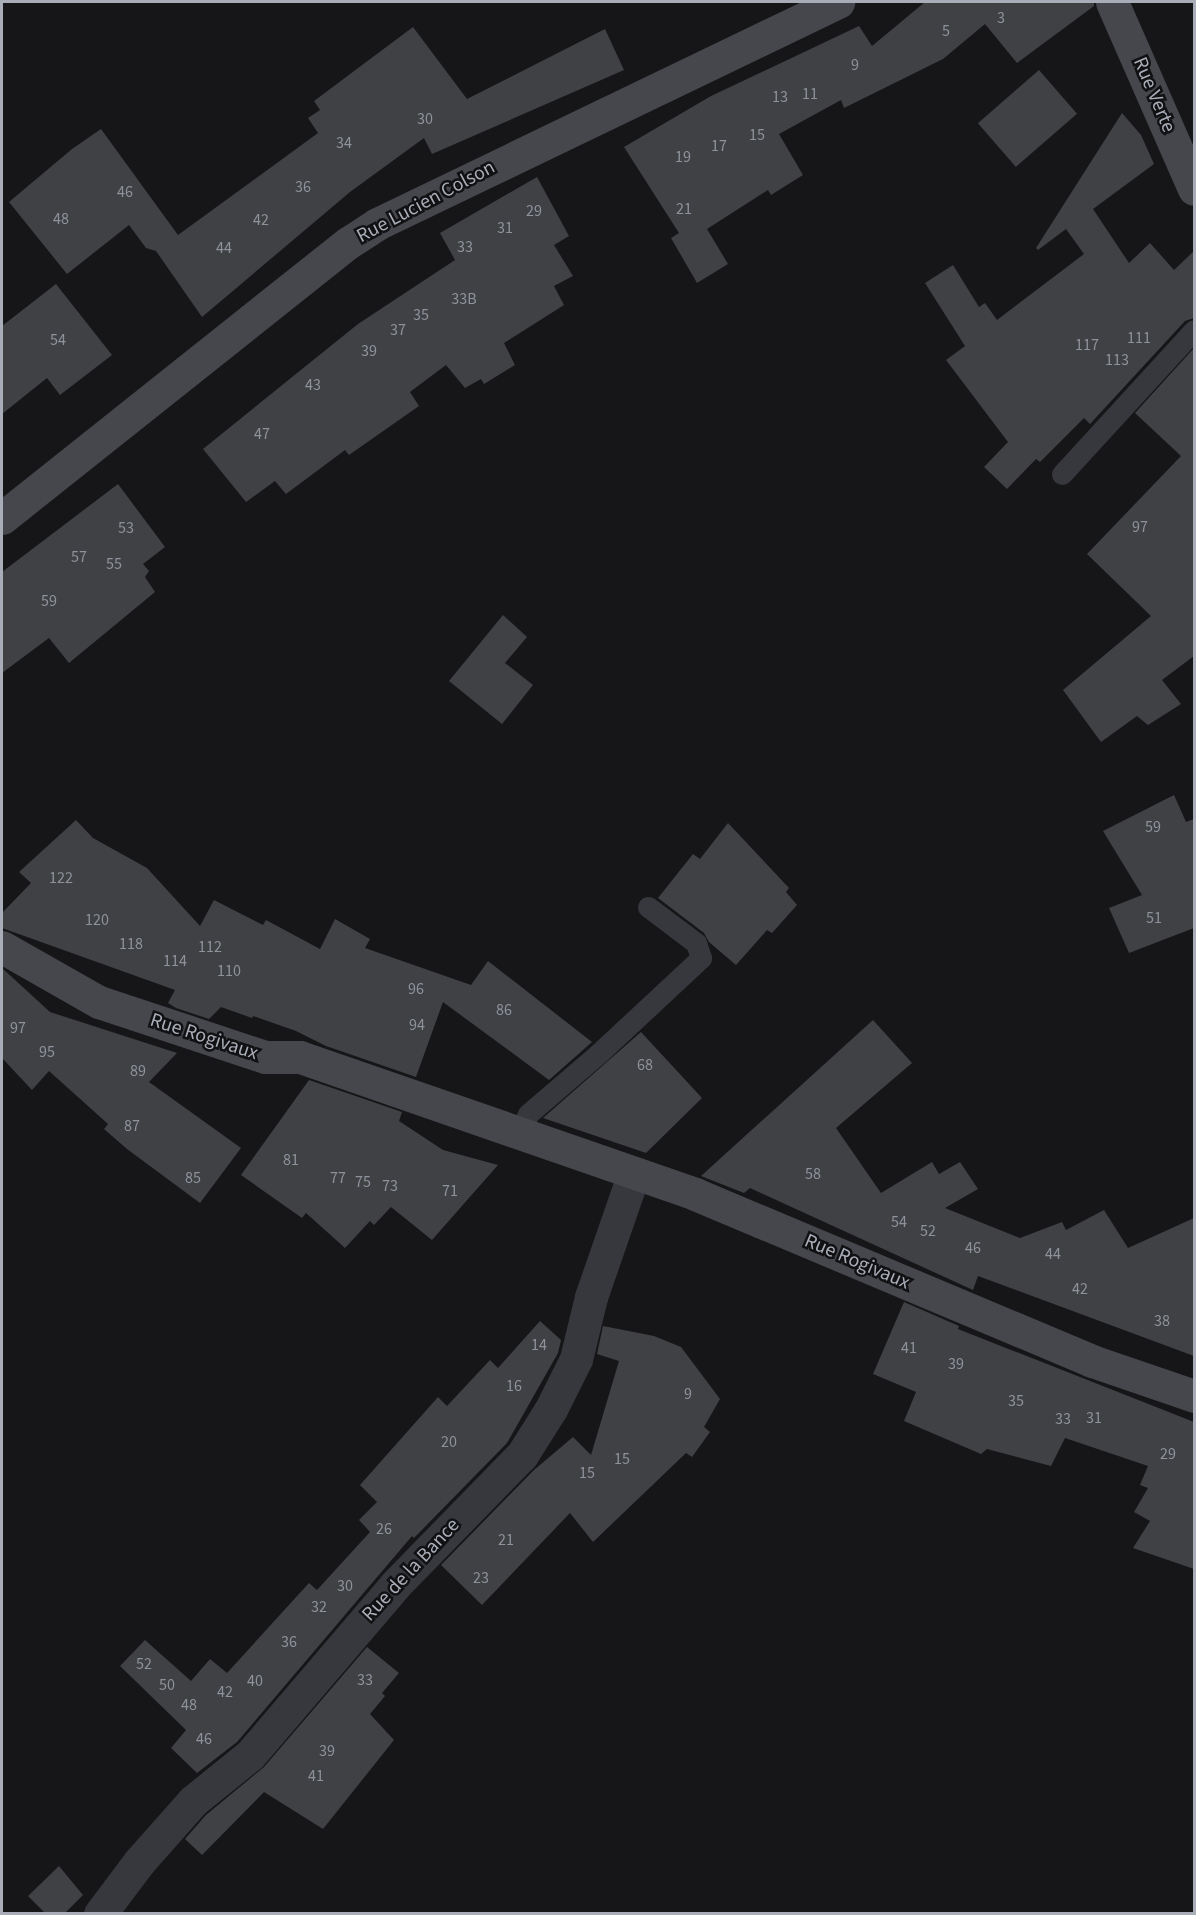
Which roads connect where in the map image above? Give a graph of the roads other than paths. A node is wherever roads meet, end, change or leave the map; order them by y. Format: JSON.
{"nodes":[{"id":1,"x":838,"y":2,"type":"edge"},
{"id":2,"x":1112,"y":2,"type":"edge"},
{"id":3,"x":1194,"y":189,"type":"edge"},
{"id":4,"x":1194,"y":330,"type":"edge"},
{"id":5,"x":1062,"y":474,"type":"dead end"},
{"id":6,"x":2,"y":518,"type":"edge"},
{"id":7,"x":648,"y":906,"type":"dead end"},
{"id":8,"x":2,"y":947,"type":"edge"},
{"id":9,"x":518,"y":1134,"type":"junction"},
{"id":10,"x":633,"y":1173,"type":"junction"},
{"id":11,"x":1194,"y":1396,"type":"edge"},
{"id":12,"x":100,"y":1914,"type":"edge"}],
"edges":[{"from":1,"to":6,"type":"street","name":"Rue Lucien Colson"},
{"from":2,"to":3,"type":"street","name":"Rue Verte"},
{"from":4,"to":5,"type":"lane"},
{"from":7,"to":9,"type":"lane"},
{"from":8,"to":9,"type":"street","name":"Rue Rogivaux"},
{"from":9,"to":10,"type":"street","name":"Rue Rogivaux"},
{"from":10,"to":11,"type":"street","name":"Rue Rogivaux"},
{"from":10,"to":12,"type":"street","name":"Rue de la Bance"}]}
